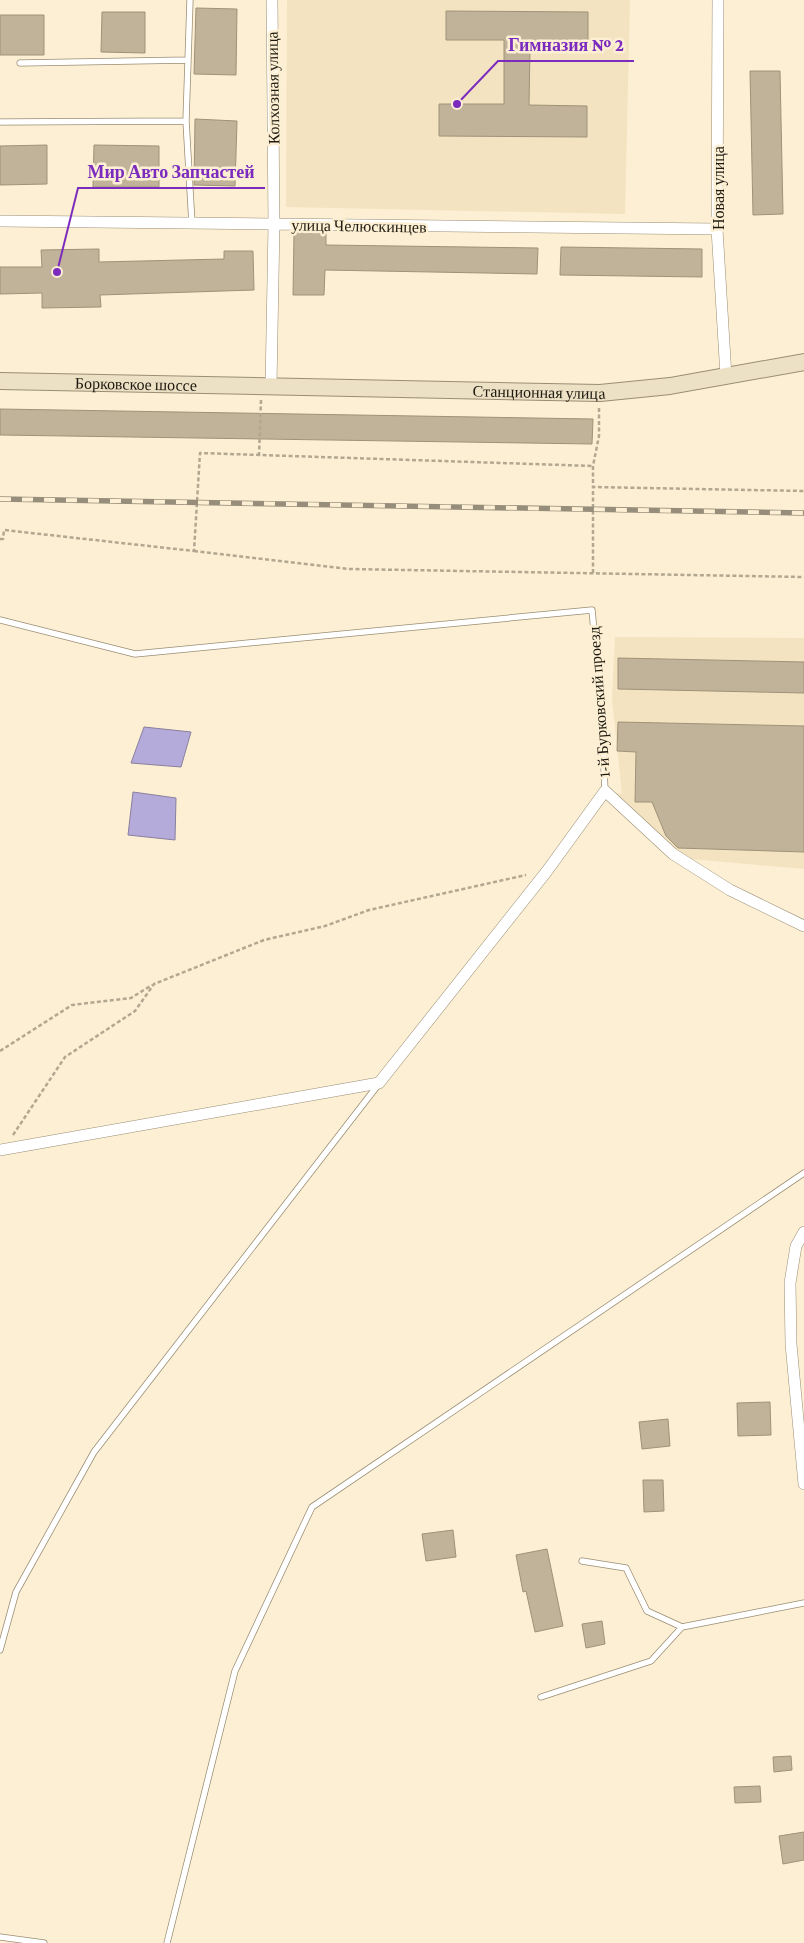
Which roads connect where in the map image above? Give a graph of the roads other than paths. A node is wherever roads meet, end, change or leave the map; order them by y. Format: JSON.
{"nodes":[{"id":1,"x":190,"y":0,"type":"edge"},
{"id":2,"x":272,"y":0,"type":"edge"},
{"id":3,"x":718,"y":0,"type":"edge"},
{"id":4,"x":188,"y":60,"type":"junction"},
{"id":5,"x":20,"y":63,"type":"dead end"},
{"id":6,"x":186,"y":121,"type":"junction"},
{"id":7,"x":0,"y":122,"type":"edge"},
{"id":8,"x":0,"y":221,"type":"edge"},
{"id":9,"x":192,"y":224,"type":"junction"},
{"id":10,"x":274,"y":225,"type":"junction"},
{"id":11,"x":717,"y":229,"type":"junction"},
{"id":12,"x":804,"y":362,"type":"edge"},
{"id":13,"x":726,"y":376,"type":"junction"},
{"id":14,"x":0,"y":381,"type":"edge"},
{"id":15,"x":266,"y":386,"type":"junction"},
{"id":16,"x":0,"y":620,"type":"edge"},
{"id":17,"x":605,"y":791,"type":"junction"},
{"id":18,"x":804,"y":926,"type":"edge"},
{"id":19,"x":379,"y":1084,"type":"junction"},
{"id":20,"x":2,"y":1150,"type":"edge"},
{"id":21,"x":804,"y":1173,"type":"edge"},
{"id":22,"x":804,"y":1232,"type":"edge"},
{"id":23,"x":804,"y":1484,"type":"edge"},
{"id":24,"x":582,"y":1561,"type":"dead end"},
{"id":25,"x":804,"y":1603,"type":"edge"},
{"id":26,"x":682,"y":1627,"type":"junction"},
{"id":27,"x":0,"y":1650,"type":"edge"},
{"id":28,"x":541,"y":1697,"type":"dead end"},
{"id":29,"x":0,"y":1936,"type":"edge"},
{"id":30,"x":44,"y":1943,"type":"edge"},
{"id":31,"x":167,"y":1943,"type":"edge"}],
"edges":[{"from":1,"to":4,"type":"lane"},
{"from":2,"to":10,"type":"street","name":"Колхозная улица"},
{"from":3,"to":11,"type":"street","name":"Новая улица"},
{"from":4,"to":5,"type":"lane"},
{"from":4,"to":6,"type":"lane"},
{"from":6,"to":7,"type":"lane"},
{"from":6,"to":9,"type":"lane"},
{"from":8,"to":9,"type":"street","name":"улица Челюскинцев"},
{"from":9,"to":10,"type":"street","name":"улица Челюскинцев"},
{"from":10,"to":11,"type":"street","name":"улица Челюскинцев"},
{"from":10,"to":15,"type":"street","name":"Колхозная улица"},
{"from":11,"to":13,"type":"street","name":"Новая улица"},
{"from":12,"to":13,"type":"main road","name":"Станционная улица"},
{"from":13,"to":15,"type":"main road","name":"Станционная улица"},
{"from":14,"to":15,"type":"main road","name":"Борковское шоссе"},
{"from":16,"to":17,"type":"lane","name":"1-й Бурковский проезд"},
{"from":17,"to":18,"type":"street","name":"1-й Бурковский проезд"},
{"from":17,"to":19,"type":"street"},
{"from":19,"to":20,"type":"street"},
{"from":19,"to":27,"type":"lane"},
{"from":21,"to":31,"type":"lane"},
{"from":22,"to":23,"type":"street"},
{"from":24,"to":26,"type":"lane"},
{"from":25,"to":26,"type":"lane"},
{"from":26,"to":28,"type":"lane"},
{"from":29,"to":30,"type":"lane"}]}
